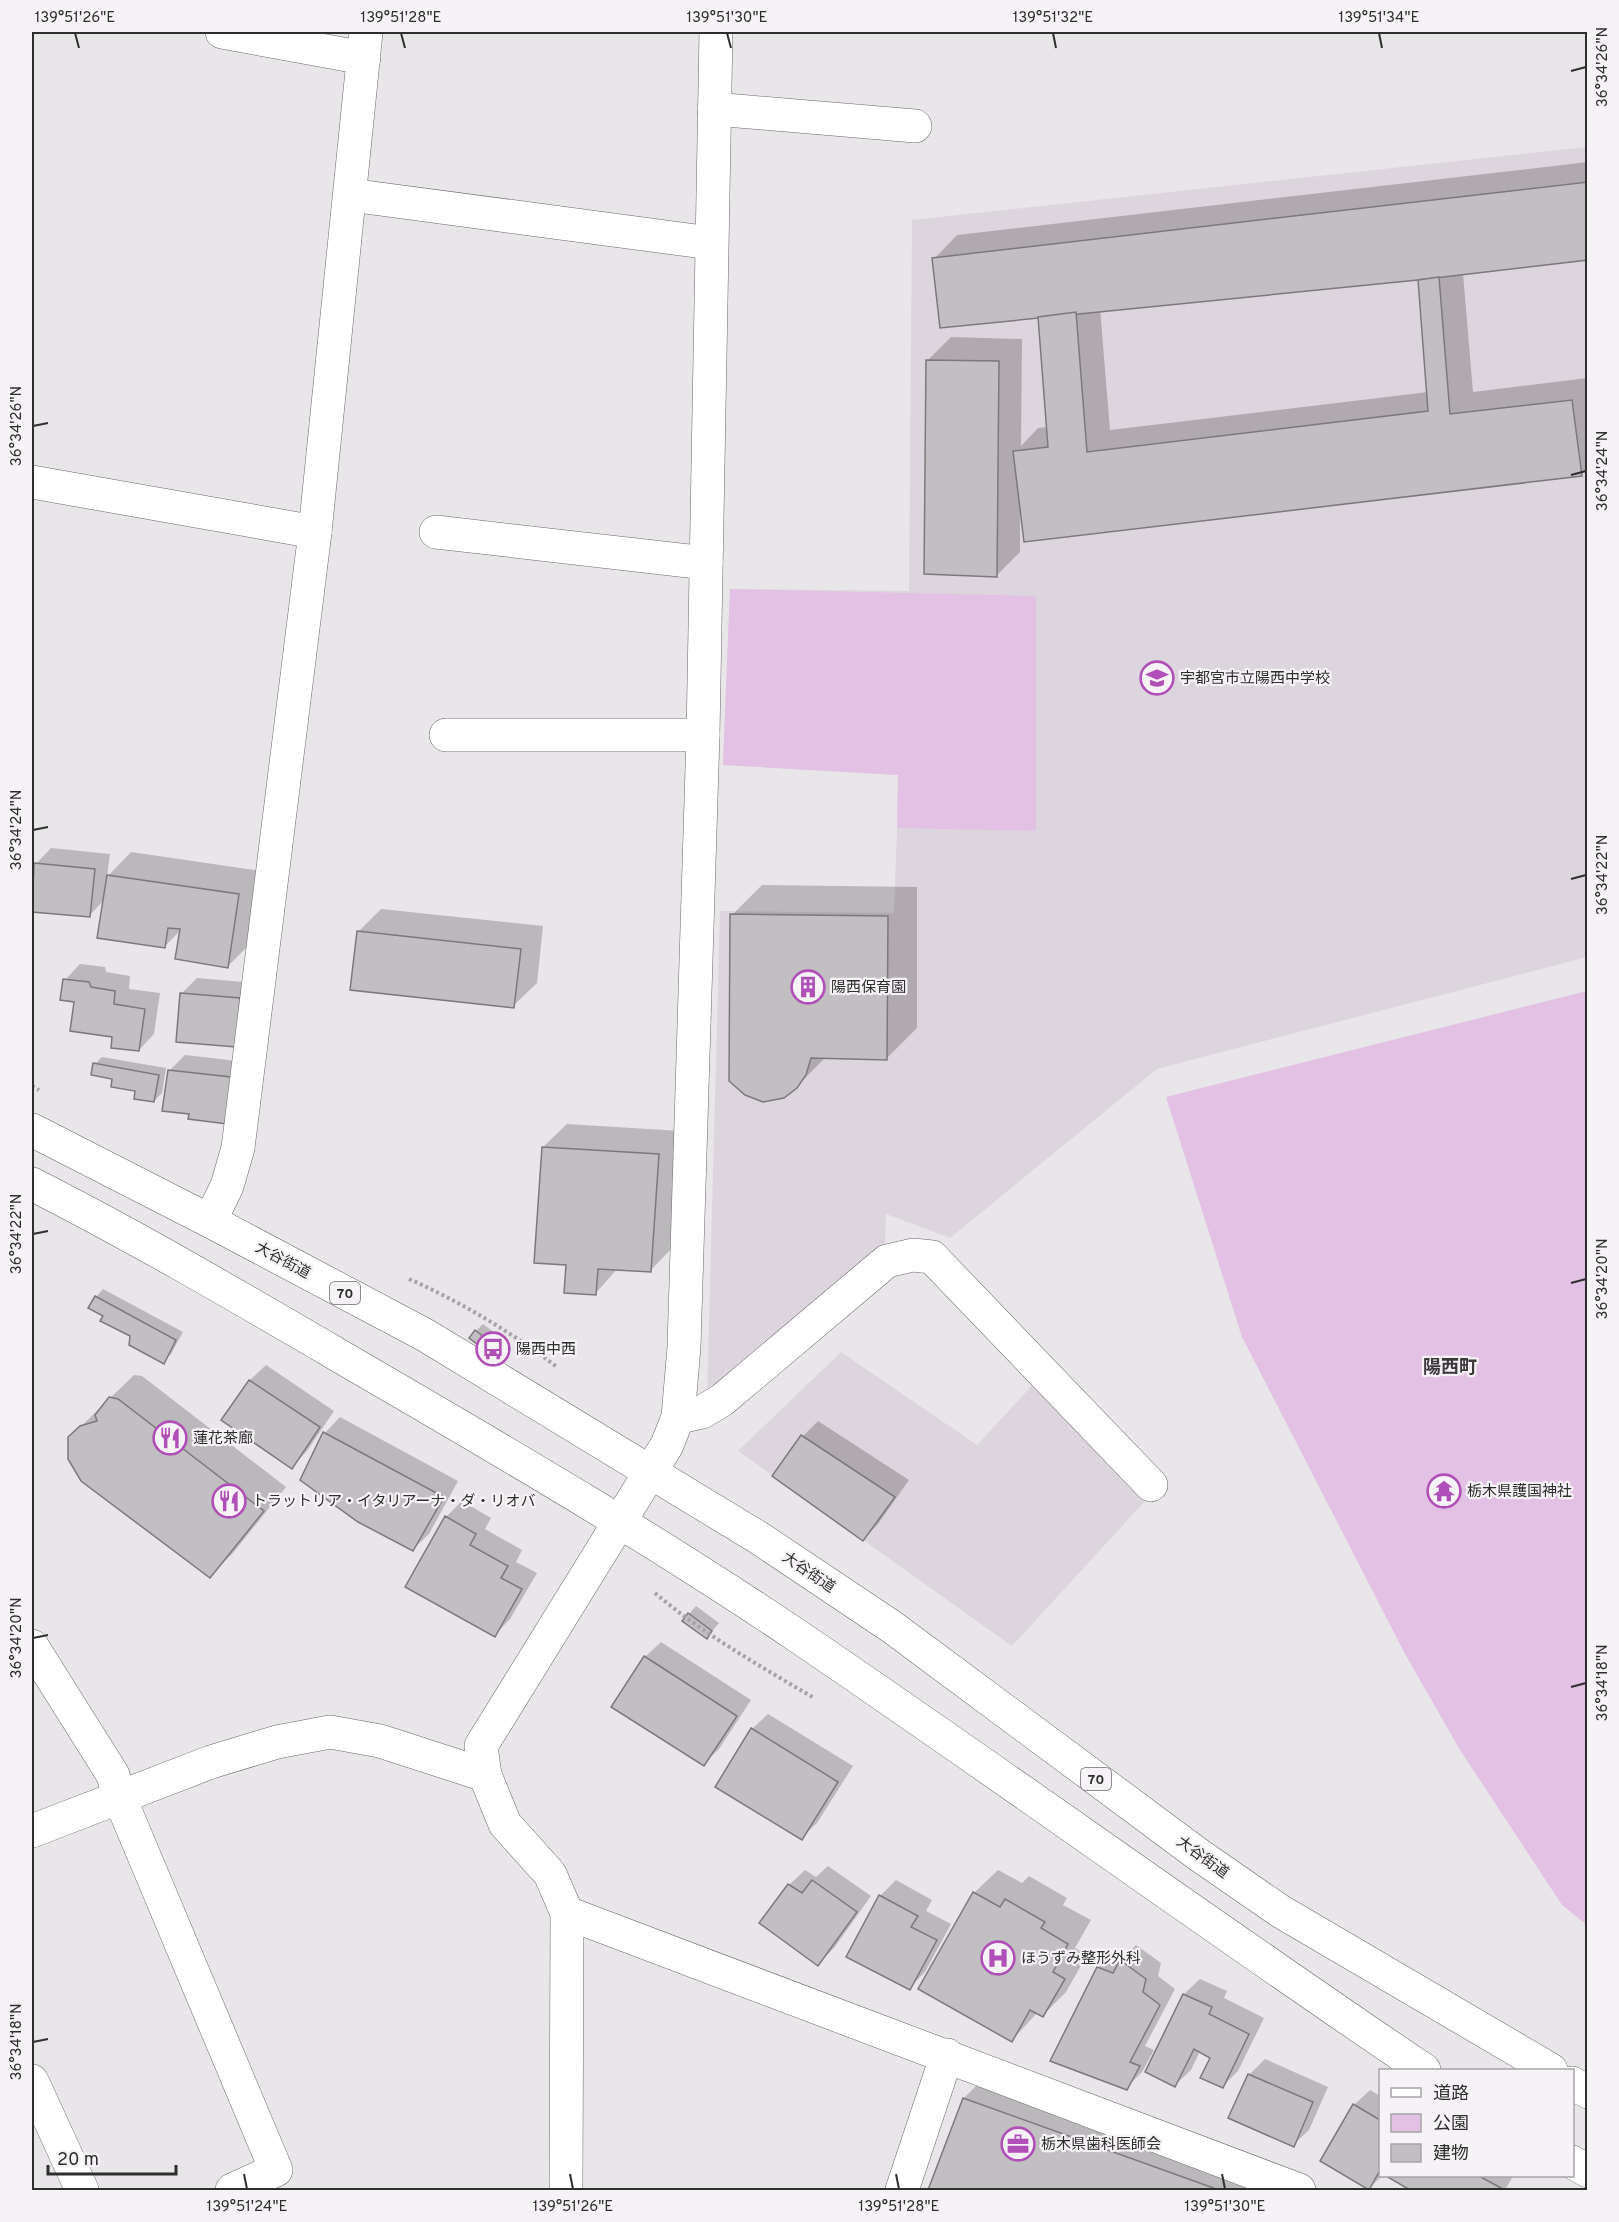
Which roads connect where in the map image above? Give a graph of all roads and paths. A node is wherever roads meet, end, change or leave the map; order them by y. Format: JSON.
{"nodes":[{"id":1,"x":222,"y":32,"type":"edge"},
{"id":2,"x":716,"y":32,"type":"edge"},
{"id":3,"x":365,"y":45,"type":"edge"},
{"id":4,"x":714,"y":109,"type":"junction"},
{"id":5,"x":915,"y":126,"type":"dead end"},
{"id":6,"x":350,"y":195,"type":"junction"},
{"id":7,"x":711,"y":243,"type":"junction"},
{"id":8,"x":32,"y":483,"type":"edge"},
{"id":9,"x":315,"y":532,"type":"junction"},
{"id":10,"x":436,"y":532,"type":"dead end"},
{"id":11,"x":706,"y":563,"type":"junction"},
{"id":12,"x":446,"y":735,"type":"dead end"},
{"id":13,"x":703,"y":735,"type":"junction"},
{"id":14,"x":32,"y":1130,"type":"edge"},
{"id":15,"x":32,"y":1184,"type":"edge"},
{"id":16,"x":210,"y":1221,"type":"junction"},
{"id":17,"x":678,"y":1417,"type":"junction"},
{"id":18,"x":651,"y":1471,"type":"junction"},
{"id":19,"x":1151,"y":1485,"type":"dead end"},
{"id":20,"x":619,"y":1522,"type":"junction"},
{"id":21,"x":32,"y":1646,"type":"edge"},
{"id":22,"x":485,"y":1775,"type":"junction"},
{"id":23,"x":119,"y":1796,"type":"junction"},
{"id":24,"x":32,"y":1831,"type":"edge"},
{"id":25,"x":567,"y":1913,"type":"junction"},
{"id":26,"x":947,"y":2055,"type":"junction"},
{"id":27,"x":1423,"y":2069,"type":"edge"},
{"id":28,"x":1549,"y":2069,"type":"edge"},
{"id":29,"x":32,"y":2081,"type":"edge"},
{"id":30,"x":1574,"y":2084,"type":"edge"},
{"id":31,"x":1587,"y":2092,"type":"edge"},
{"id":32,"x":1574,"y":2163,"type":"edge"},
{"id":33,"x":1587,"y":2171,"type":"edge"},
{"id":34,"x":82,"y":2190,"type":"edge"},
{"id":35,"x":231,"y":2190,"type":"edge"},
{"id":36,"x":566,"y":2190,"type":"edge"},
{"id":37,"x":902,"y":2190,"type":"edge"},
{"id":38,"x":1299,"y":2190,"type":"edge"}],
"edges":[{"from":1,"to":3,"type":"street"},
{"from":2,"to":4,"type":"street"},
{"from":3,"to":6,"type":"street"},
{"from":4,"to":5,"type":"street"},
{"from":4,"to":7,"type":"street"},
{"from":6,"to":7,"type":"street"},
{"from":6,"to":9,"type":"street"},
{"from":7,"to":11,"type":"street"},
{"from":8,"to":9,"type":"street"},
{"from":9,"to":16,"type":"street"},
{"from":10,"to":11,"type":"street"},
{"from":11,"to":13,"type":"street"},
{"from":12,"to":13,"type":"street"},
{"from":13,"to":17,"type":"street"},
{"from":14,"to":16,"type":"street","name":"大谷街道","number":"70"},
{"from":15,"to":20,"type":"street"},
{"from":16,"to":18,"type":"street","name":"大谷街道","number":"70"},
{"from":17,"to":18,"type":"street"},
{"from":17,"to":19,"type":"street"},
{"from":18,"to":20,"type":"street"},
{"from":18,"to":28,"type":"street","name":"大谷街道","number":"70"},
{"from":20,"to":22,"type":"street"},
{"from":20,"to":27,"type":"street"},
{"from":21,"to":23,"type":"street"},
{"from":22,"to":23,"type":"street"},
{"from":22,"to":25,"type":"street"},
{"from":23,"to":24,"type":"street"},
{"from":23,"to":35,"type":"street"},
{"from":25,"to":26,"type":"street"},
{"from":25,"to":36,"type":"street"},
{"from":26,"to":37,"type":"street"},
{"from":26,"to":38,"type":"street"},
{"from":29,"to":34,"type":"street"},
{"from":30,"to":31,"type":"street"},
{"from":32,"to":33,"type":"street"}]}
